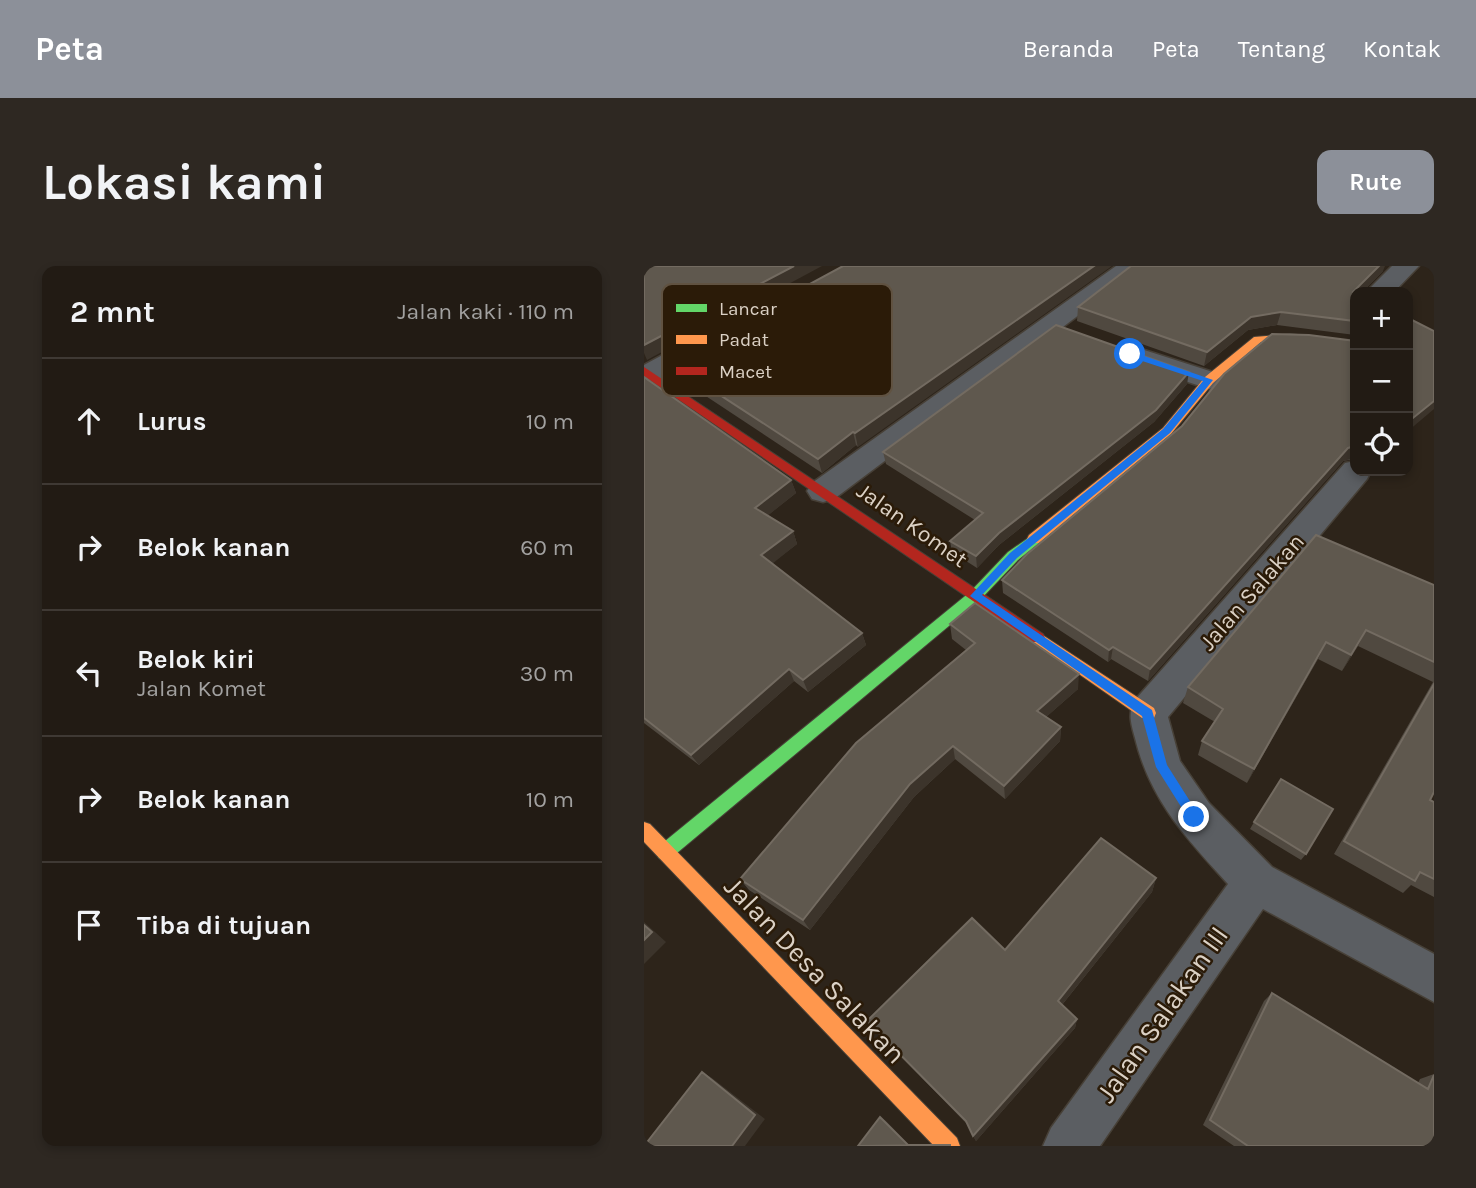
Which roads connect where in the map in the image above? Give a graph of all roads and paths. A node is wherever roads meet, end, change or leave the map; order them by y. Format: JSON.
{"nodes":[{"id":1,"x":1132,"y":266,"type":"edge"},
{"id":2,"x":1406,"y":266,"type":"edge"},
{"id":3,"x":1384,"y":287,"type":"edge"},
{"id":4,"x":1051,"y":324,"type":"junction"},
{"id":5,"x":1078,"y":336,"type":"edge"},
{"id":6,"x":1350,"y":344,"type":"edge"},
{"id":7,"x":1112,"y":347,"type":"edge"},
{"id":8,"x":662,"y":365,"type":"edge"},
{"id":9,"x":646,"y":373,"type":"edge"},
{"id":10,"x":1209,"y":380,"type":"junction"},
{"id":11,"x":662,"y":384,"type":"edge"},
{"id":12,"x":680,"y":396,"type":"edge"},
{"id":13,"x":1352,"y":476,"type":"edge"},
{"id":14,"x":823,"y":491,"type":"junction"},
{"id":15,"x":975,"y":596,"type":"junction"},
{"id":16,"x":1147,"y":713,"type":"junction"},
{"id":17,"x":644,"y":830,"type":"edge"},
{"id":18,"x":665,"y":852,"type":"junction"},
{"id":19,"x":1256,"y":882,"type":"junction"},
{"id":20,"x":1434,"y":979,"type":"edge"},
{"id":21,"x":949,"y":1146,"type":"edge"},
{"id":22,"x":1069,"y":1146,"type":"edge"}],
"edges":[{"from":1,"to":4,"type":"street"},
{"from":2,"to":3,"type":"street"},
{"from":4,"to":5,"type":"street"},
{"from":4,"to":14,"type":"street"},
{"from":6,"to":10,"type":"street"},
{"from":7,"to":10,"type":"street"},
{"from":8,"to":9,"type":"street"},
{"from":9,"to":11,"type":"street","name":"Jalan Komet"},
{"from":10,"to":15,"type":"street"},
{"from":12,"to":14,"type":"street","name":"Jalan Komet"},
{"from":13,"to":16,"type":"street","name":"Jalan Salakan"},
{"from":14,"to":15,"type":"street","name":"Jalan Komet"},
{"from":15,"to":16,"type":"street","name":"Jalan Komet"},
{"from":15,"to":18,"type":"street"},
{"from":16,"to":19,"type":"street"},
{"from":17,"to":18,"type":"street","name":"Jalan Desa Salakan"},
{"from":18,"to":21,"type":"street","name":"Jalan Desa Salakan"},
{"from":19,"to":20,"type":"street"},
{"from":19,"to":22,"type":"street","name":"Jalan Salakan III"}]}
